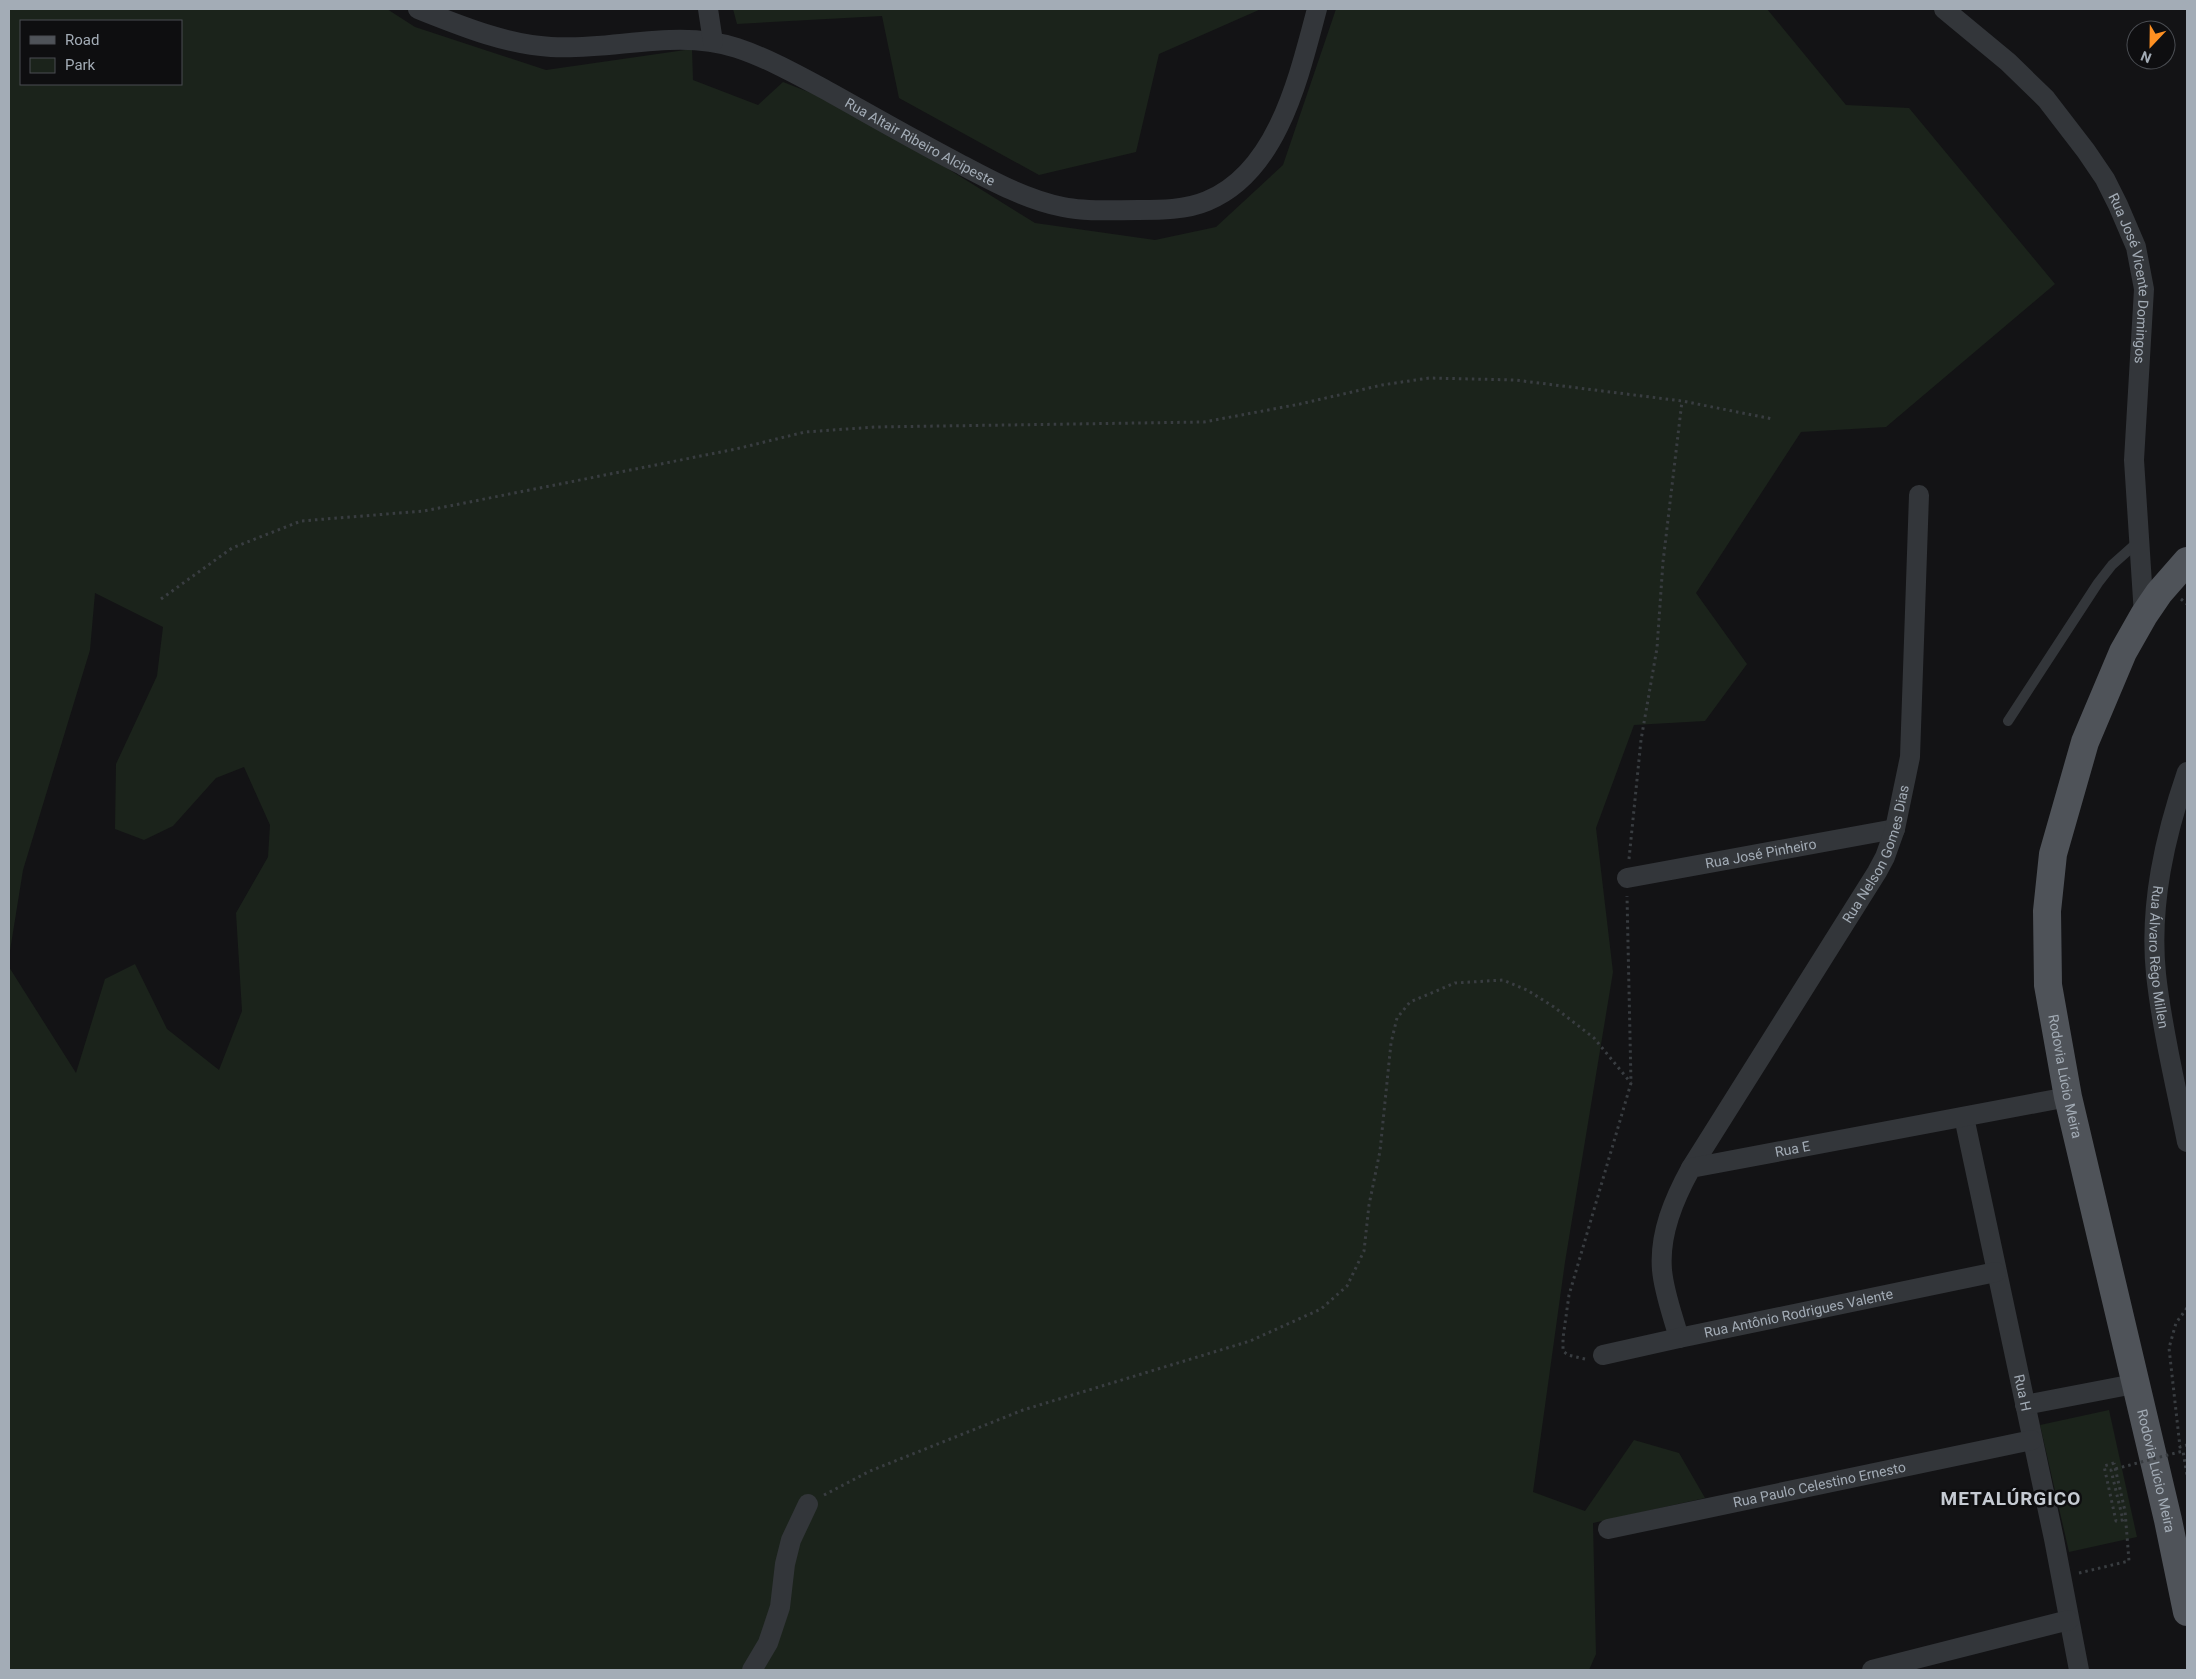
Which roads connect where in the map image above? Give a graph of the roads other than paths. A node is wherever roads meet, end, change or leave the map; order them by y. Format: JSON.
{"nodes":[{"id":1,"x":418,"y":9,"type":"edge"},
{"id":2,"x":708,"y":9,"type":"edge"},
{"id":3,"x":1317,"y":9,"type":"edge"},
{"id":4,"x":1944,"y":9,"type":"edge"},
{"id":5,"x":713,"y":42,"type":"junction"},
{"id":6,"x":1919,"y":495,"type":"dead end"},
{"id":7,"x":2139,"y":541,"type":"junction"},
{"id":8,"x":2187,"y":561,"type":"edge"},
{"id":9,"x":2144,"y":615,"type":"junction"},
{"id":10,"x":2008,"y":721,"type":"dead end"},
{"id":11,"x":2187,"y":772,"type":"edge"},
{"id":12,"x":1895,"y":829,"type":"junction"},
{"id":13,"x":1627,"y":878,"type":"road end"},
{"id":14,"x":2068,"y":1097,"type":"junction"},
{"id":15,"x":1964,"y":1117,"type":"junction"},
{"id":16,"x":2187,"y":1142,"type":"edge"},
{"id":17,"x":1691,"y":1168,"type":"junction"},
{"id":18,"x":1996,"y":1272,"type":"junction"},
{"id":19,"x":1679,"y":1338,"type":"junction"},
{"id":20,"x":1603,"y":1355,"type":"road end"},
{"id":21,"x":2134,"y":1384,"type":"junction"},
{"id":22,"x":2025,"y":1405,"type":"junction"},
{"id":23,"x":2032,"y":1440,"type":"junction"},
{"id":24,"x":808,"y":1504,"type":"road end"},
{"id":25,"x":2168,"y":1520,"type":"junction"},
{"id":26,"x":1608,"y":1529,"type":"dead end"},
{"id":27,"x":2187,"y":1541,"type":"edge"},
{"id":28,"x":2187,"y":1612,"type":"edge"},
{"id":29,"x":2069,"y":1620,"type":"junction"},
{"id":30,"x":752,"y":1670,"type":"edge"},
{"id":31,"x":1872,"y":1670,"type":"edge"},
{"id":32,"x":2079,"y":1670,"type":"edge"}],
"edges":[{"from":1,"to":5,"type":"street","name":"Rua Altair Ribeiro Alcipeste"},
{"from":2,"to":5,"type":"street"},
{"from":3,"to":5,"type":"street","name":"Rua Altair Ribeiro Alcipeste"},
{"from":4,"to":7,"type":"street","name":"Rua José Vicente Domingos"},
{"from":6,"to":12,"type":"street","name":"Rua Nelson Gomes Dias"},
{"from":7,"to":9,"type":"street","name":"Rua José Vicente Domingos"},
{"from":7,"to":10,"type":"lane"},
{"from":8,"to":9,"type":"main road","name":"Rodovia Lúcio Meira"},
{"from":9,"to":14,"type":"main road","name":"Rodovia Lúcio Meira"},
{"from":11,"to":16,"type":"street","name":"Rua Álvaro Rêgo Millen"},
{"from":12,"to":13,"type":"street","name":"Rua José Pinheiro"},
{"from":12,"to":17,"type":"street","name":"Rua Nelson Gomes Dias"},
{"from":14,"to":15,"type":"street","name":"Rua E"},
{"from":14,"to":21,"type":"main road","name":"Rodovia Lúcio Meira"},
{"from":15,"to":17,"type":"street","name":"Rua E"},
{"from":15,"to":18,"type":"street","name":"Rua H"},
{"from":17,"to":19,"type":"street"},
{"from":18,"to":19,"type":"street","name":"Rua Antônio Rodrigues Valente"},
{"from":18,"to":22,"type":"street","name":"Rua H"},
{"from":19,"to":20,"type":"street","name":"Rua Antônio Rodrigues Valente"},
{"from":21,"to":22,"type":"street"},
{"from":21,"to":25,"type":"main road","name":"Rodovia Lúcio Meira"},
{"from":22,"to":23,"type":"street","name":"Rua H"},
{"from":23,"to":26,"type":"street","name":"Rua Paulo Celestino Ernesto"},
{"from":23,"to":29,"type":"street","name":"Rua H"},
{"from":24,"to":30,"type":"street"},
{"from":25,"to":27,"type":"main road"},
{"from":25,"to":28,"type":"main road","name":"Rodovia Lúcio Meira"},
{"from":29,"to":31,"type":"street"},
{"from":29,"to":32,"type":"street","name":"Rua H"}]}
